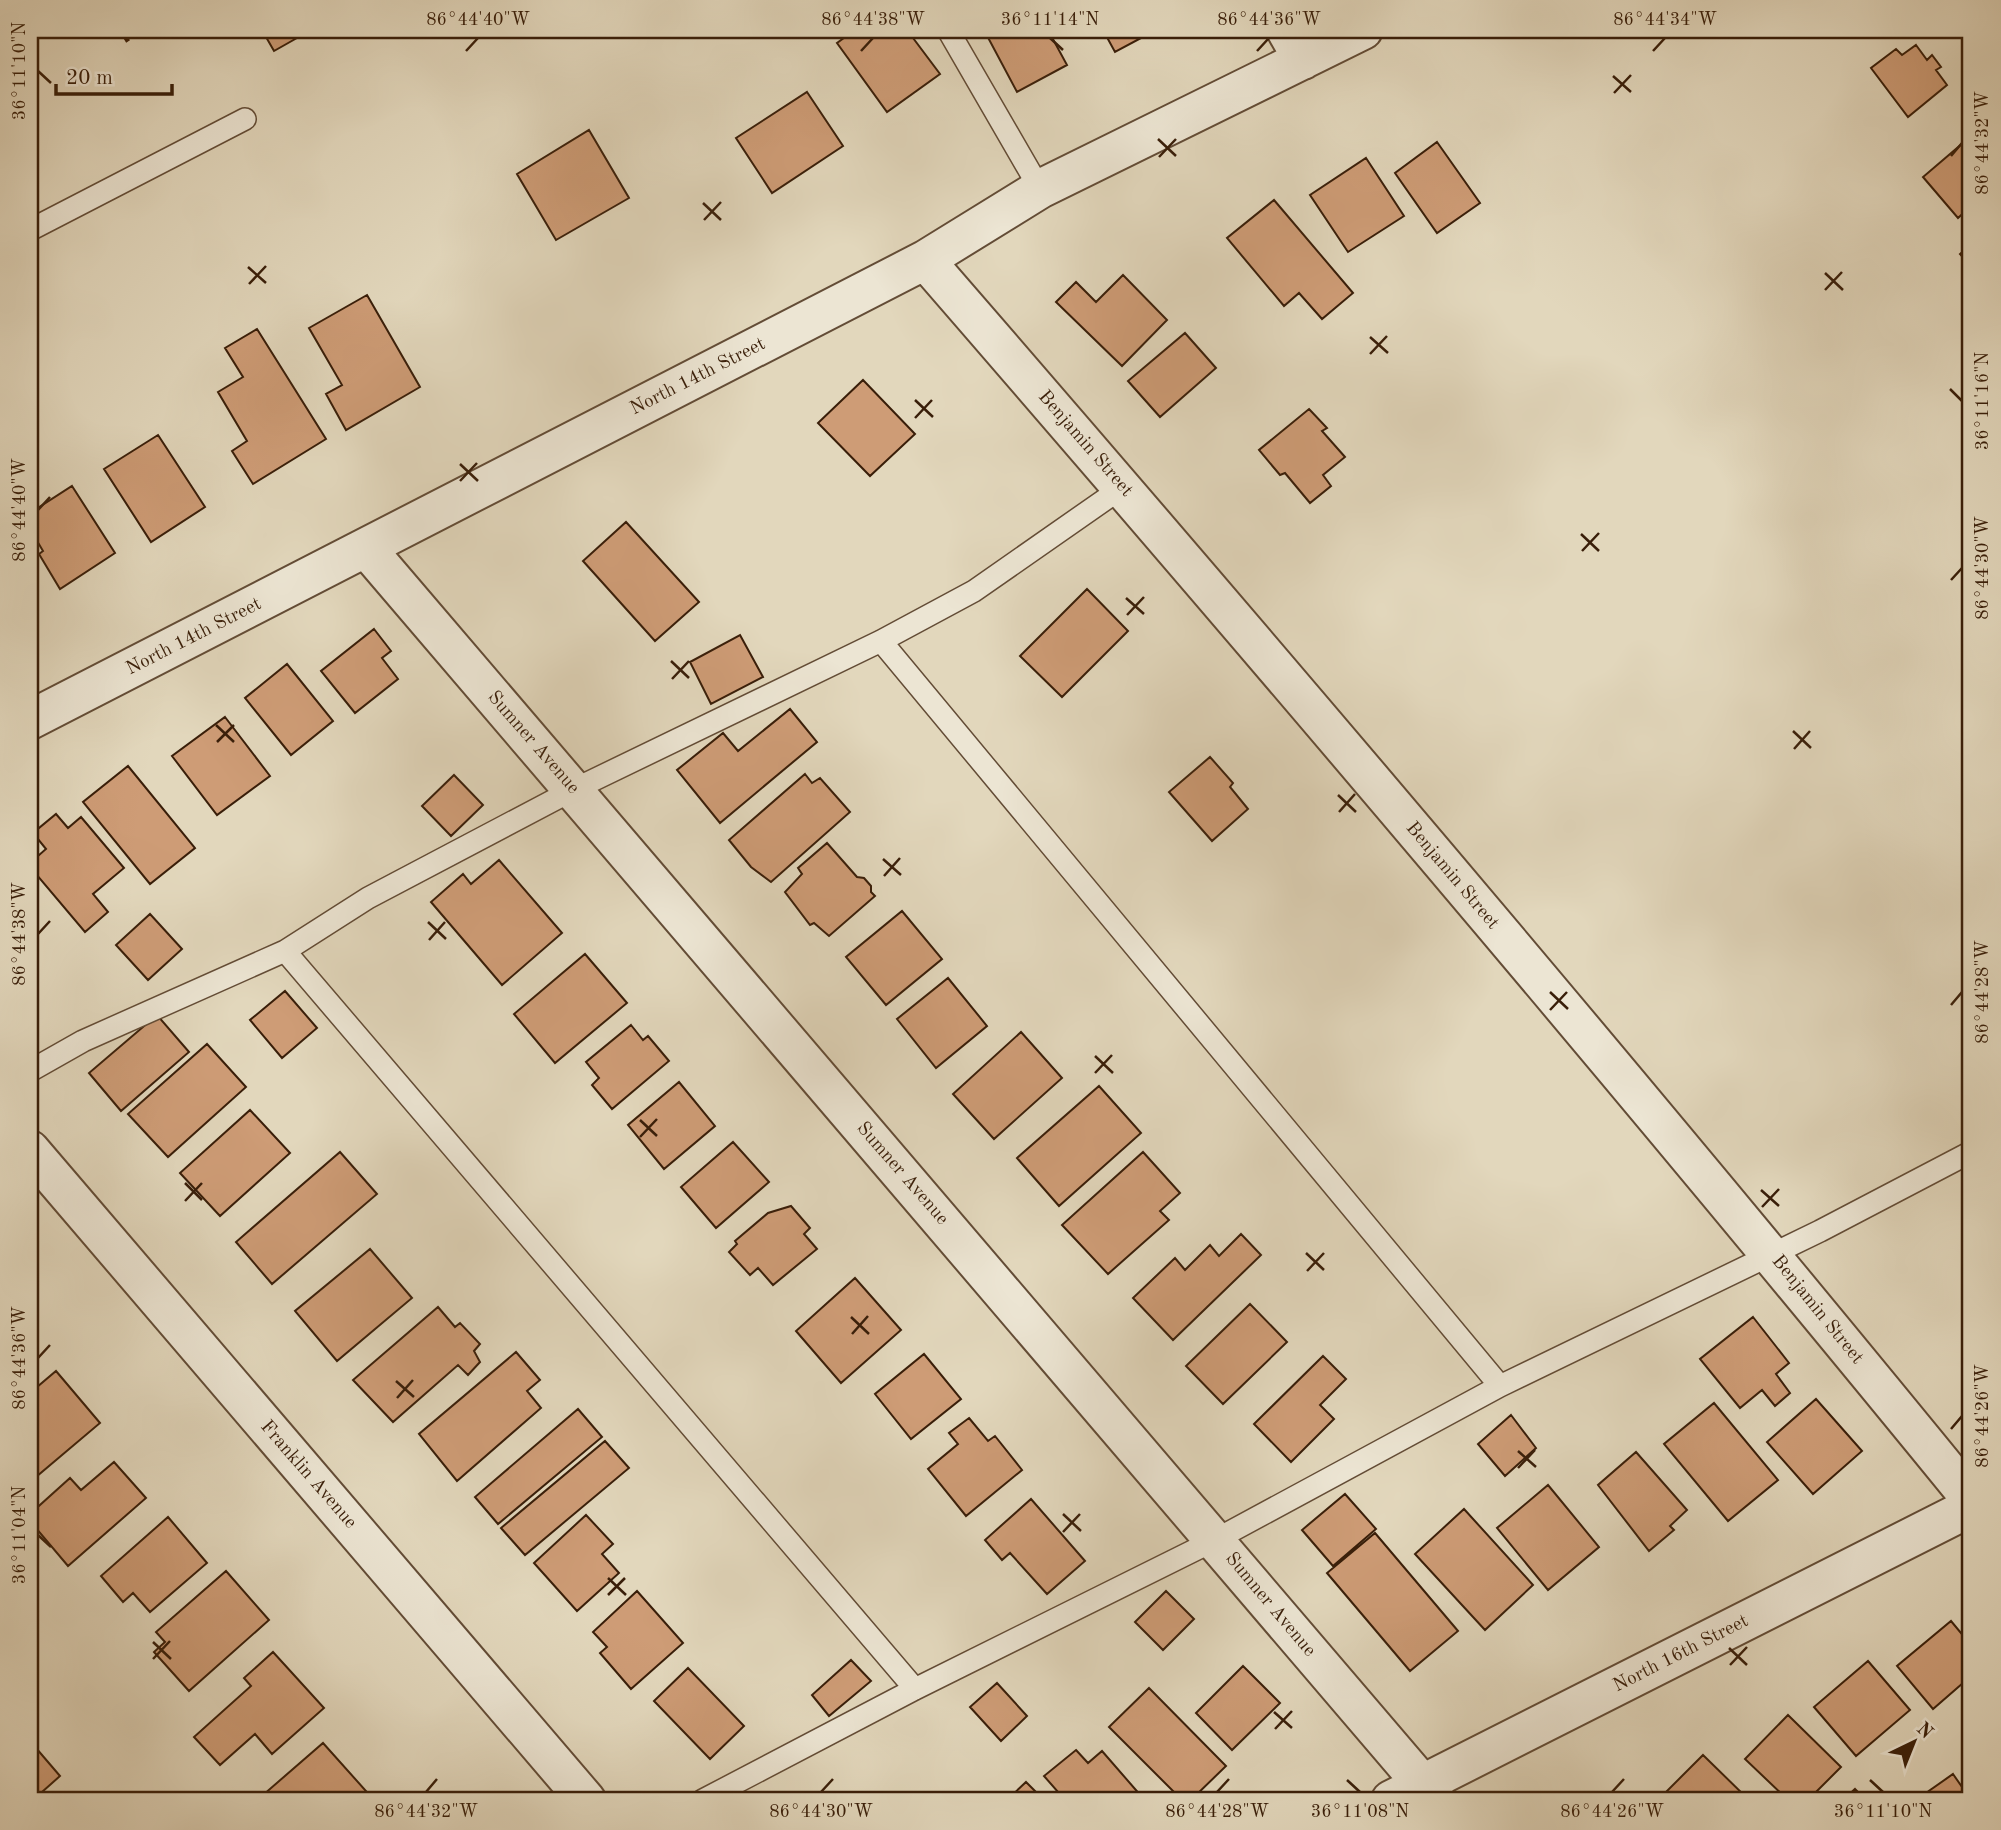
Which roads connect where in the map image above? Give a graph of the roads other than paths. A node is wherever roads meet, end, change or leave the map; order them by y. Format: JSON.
{"nodes":[{"id":1,"x":948,"y":30,"type":"edge"},
{"id":2,"x":1363,"y":30,"type":"edge"},
{"id":3,"x":1295,"y":45,"type":"edge"},
{"id":4,"x":245,"y":119,"type":"dead end"},
{"id":5,"x":1040,"y":189,"type":"junction"},
{"id":6,"x":30,"y":230,"type":"edge"},
{"id":7,"x":925,"y":260,"type":"junction"},
{"id":8,"x":1123,"y":487,"type":"junction"},
{"id":9,"x":366,"y":548,"type":"junction"},
{"id":10,"x":881,"y":641,"type":"junction"},
{"id":11,"x":30,"y":720,"type":"edge"},
{"id":12,"x":573,"y":790,"type":"junction"},
{"id":13,"x":285,"y":951,"type":"junction"},
{"id":14,"x":30,"y":1071,"type":"edge"},
{"id":15,"x":30,"y":1150,"type":"edge"},
{"id":16,"x":1971,"y":1152,"type":"edge"},
{"id":17,"x":1771,"y":1253,"type":"junction"},
{"id":18,"x":1500,"y":1386,"type":"junction"},
{"id":19,"x":1971,"y":1499,"type":"edge"},
{"id":20,"x":1971,"y":1507,"type":"edge"},
{"id":21,"x":1215,"y":1540,"type":"junction"},
{"id":22,"x":915,"y":1689,"type":"junction"},
{"id":23,"x":1416,"y":1795,"type":"edge"},
{"id":24,"x":586,"y":1800,"type":"edge"},
{"id":25,"x":703,"y":1800,"type":"edge"}],
"edges":[{"from":1,"to":5,"type":"lane"},
{"from":2,"to":3,"type":"street","name":"North 14th Street"},
{"from":3,"to":5,"type":"street","name":"North 14th Street"},
{"from":4,"to":6,"type":"lane"},
{"from":5,"to":7,"type":"street","name":"North 14th Street"},
{"from":7,"to":8,"type":"street","name":"Benjamin Street"},
{"from":7,"to":9,"type":"street","name":"North 14th Street"},
{"from":8,"to":10,"type":"lane"},
{"from":8,"to":17,"type":"street","name":"Benjamin Street"},
{"from":9,"to":11,"type":"street","name":"North 14th Street"},
{"from":9,"to":12,"type":"street","name":"Sumner Avenue"},
{"from":10,"to":12,"type":"lane"},
{"from":10,"to":18,"type":"lane"},
{"from":12,"to":13,"type":"lane"},
{"from":12,"to":21,"type":"street","name":"Sumner Avenue"},
{"from":13,"to":14,"type":"lane"},
{"from":13,"to":22,"type":"lane"},
{"from":15,"to":24,"type":"street","name":"Franklin Avenue"},
{"from":16,"to":17,"type":"lane"},
{"from":17,"to":18,"type":"lane"},
{"from":17,"to":19,"type":"street","name":"Benjamin Street"},
{"from":18,"to":21,"type":"lane"},
{"from":20,"to":23,"type":"street","name":"North 16th Street"},
{"from":21,"to":22,"type":"lane"},
{"from":21,"to":23,"type":"street","name":"Sumner Avenue"},
{"from":22,"to":25,"type":"lane"}]}
